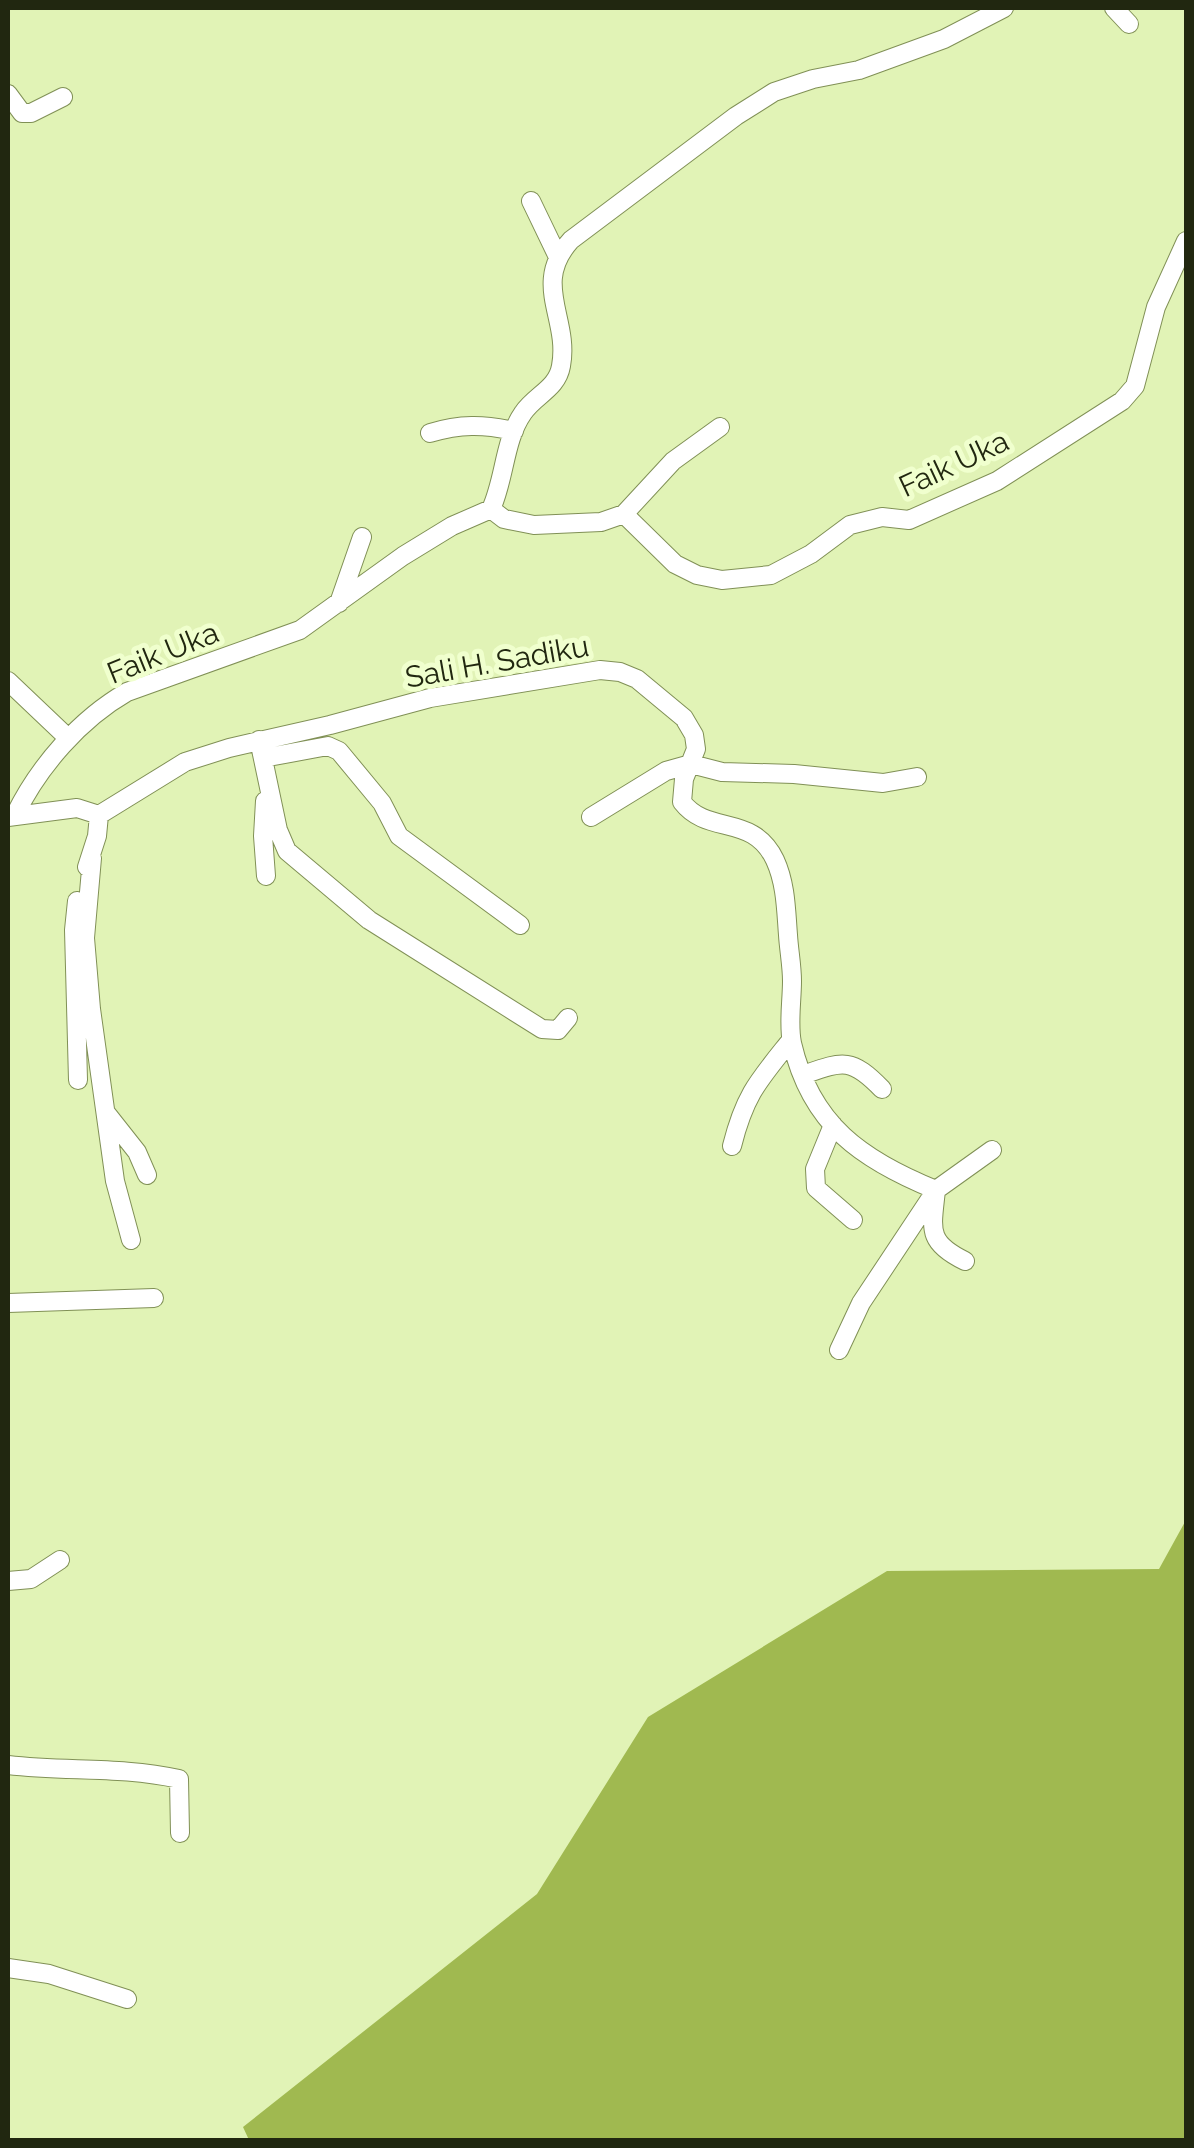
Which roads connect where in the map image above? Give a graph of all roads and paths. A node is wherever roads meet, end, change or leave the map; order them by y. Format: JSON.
{"nodes":[{"id":1,"x":1004,"y":8,"type":"edge"},
{"id":2,"x":1114,"y":8,"type":"edge"},
{"id":3,"x":1129,"y":24,"type":"dead end"},
{"id":4,"x":8,"y":94,"type":"edge"},
{"id":5,"x":64,"y":97,"type":"dead end"},
{"id":6,"x":531,"y":202,"type":"dead end"},
{"id":7,"x":1186,"y":241,"type":"edge"},
{"id":8,"x":557,"y":256,"type":"junction"},
{"id":9,"x":1176,"y":264,"type":"junction"},
{"id":10,"x":1186,"y":286,"type":"edge"},
{"id":11,"x":720,"y":427,"type":"dead end"},
{"id":12,"x":514,"y":431,"type":"junction"},
{"id":13,"x":430,"y":433,"type":"dead end"},
{"id":14,"x":491,"y":509,"type":"junction"},
{"id":15,"x":624,"y":514,"type":"junction"},
{"id":16,"x":362,"y":536,"type":"dead end"},
{"id":17,"x":338,"y":603,"type":"junction"},
{"id":18,"x":8,"y":681,"type":"edge"},
{"id":19,"x":68,"y":738,"type":"junction"},
{"id":20,"x":262,"y":749,"type":"junction"},
{"id":21,"x":691,"y":764,"type":"junction"},
{"id":22,"x":916,"y":777,"type":"dead end"},
{"id":23,"x":269,"y":791,"type":"junction"},
{"id":24,"x":99,"y":815,"type":"junction"},
{"id":25,"x":11,"y":816,"type":"edge"},
{"id":26,"x":590,"y":817,"type":"dead end"},
{"id":27,"x":92,"y":858,"type":"junction"},
{"id":28,"x":266,"y":876,"type":"dead end"},
{"id":29,"x":520,"y":925,"type":"dead end"},
{"id":30,"x":568,"y":1018,"type":"dead end"},
{"id":31,"x":791,"y":1040,"type":"junction"},
{"id":32,"x":803,"y":1075,"type":"junction"},
{"id":33,"x":78,"y":1080,"type":"dead end"},
{"id":34,"x":882,"y":1089,"type":"dead end"},
{"id":35,"x":107,"y":1113,"type":"junction"},
{"id":36,"x":833,"y":1126,"type":"junction"},
{"id":37,"x":732,"y":1146,"type":"dead end"},
{"id":38,"x":992,"y":1150,"type":"dead end"},
{"id":39,"x":147,"y":1176,"type":"dead end"},
{"id":40,"x":936,"y":1190,"type":"junction"},
{"id":41,"x":854,"y":1220,"type":"dead end"},
{"id":42,"x":131,"y":1240,"type":"dead end"},
{"id":43,"x":965,"y":1261,"type":"dead end"},
{"id":44,"x":154,"y":1298,"type":"dead end"},
{"id":45,"x":8,"y":1303,"type":"edge"},
{"id":46,"x":839,"y":1350,"type":"dead end"},
{"id":47,"x":60,"y":1560,"type":"dead end"},
{"id":48,"x":8,"y":1581,"type":"edge"},
{"id":49,"x":8,"y":1764,"type":"edge"},
{"id":50,"x":180,"y":1833,"type":"dead end"},
{"id":51,"x":8,"y":1968,"type":"edge"},
{"id":52,"x":128,"y":1999,"type":"dead end"}],
"edges":[{"from":1,"to":8,"type":"street"},
{"from":2,"to":3,"type":"street"},
{"from":4,"to":5,"type":"street"},
{"from":6,"to":8,"type":"street"},
{"from":7,"to":9,"type":"street","name":"Faik Uka"},
{"from":8,"to":12,"type":"street"},
{"from":9,"to":10,"type":"street"},
{"from":9,"to":15,"type":"street","name":"Faik Uka"},
{"from":11,"to":15,"type":"street"},
{"from":12,"to":13,"type":"street"},
{"from":12,"to":14,"type":"street"},
{"from":14,"to":15,"type":"street"},
{"from":14,"to":17,"type":"street","name":"Faik Uka"},
{"from":16,"to":17,"type":"street"},
{"from":17,"to":19,"type":"street","name":"Faik Uka"},
{"from":18,"to":19,"type":"street"},
{"from":19,"to":25,"type":"street","name":"Faik Uka"},
{"from":20,"to":21,"type":"street","name":"Sali H. Sadiku"},
{"from":20,"to":23,"type":"street"},
{"from":20,"to":24,"type":"street","name":"Sali H. Sadiku"},
{"from":20,"to":29,"type":"street","name":"Sali H. Sadiku"},
{"from":21,"to":22,"type":"street"},
{"from":21,"to":26,"type":"street"},
{"from":21,"to":31,"type":"street","name":"Sali H. Sadiku"},
{"from":23,"to":28,"type":"street"},
{"from":23,"to":30,"type":"street"},
{"from":24,"to":25,"type":"street"},
{"from":24,"to":27,"type":"street"},
{"from":27,"to":33,"type":"street"},
{"from":27,"to":35,"type":"street"},
{"from":31,"to":32,"type":"street","name":"Sali H. Sadiku"},
{"from":31,"to":37,"type":"street"},
{"from":32,"to":34,"type":"street"},
{"from":32,"to":36,"type":"street","name":"Sali H. Sadiku"},
{"from":35,"to":39,"type":"street"},
{"from":35,"to":42,"type":"street"},
{"from":36,"to":40,"type":"street","name":"Sali H. Sadiku"},
{"from":36,"to":41,"type":"street"},
{"from":38,"to":40,"type":"street"},
{"from":40,"to":43,"type":"street"},
{"from":40,"to":46,"type":"street"},
{"from":44,"to":45,"type":"street"},
{"from":47,"to":48,"type":"street"},
{"from":49,"to":50,"type":"street"},
{"from":51,"to":52,"type":"street"}]}
